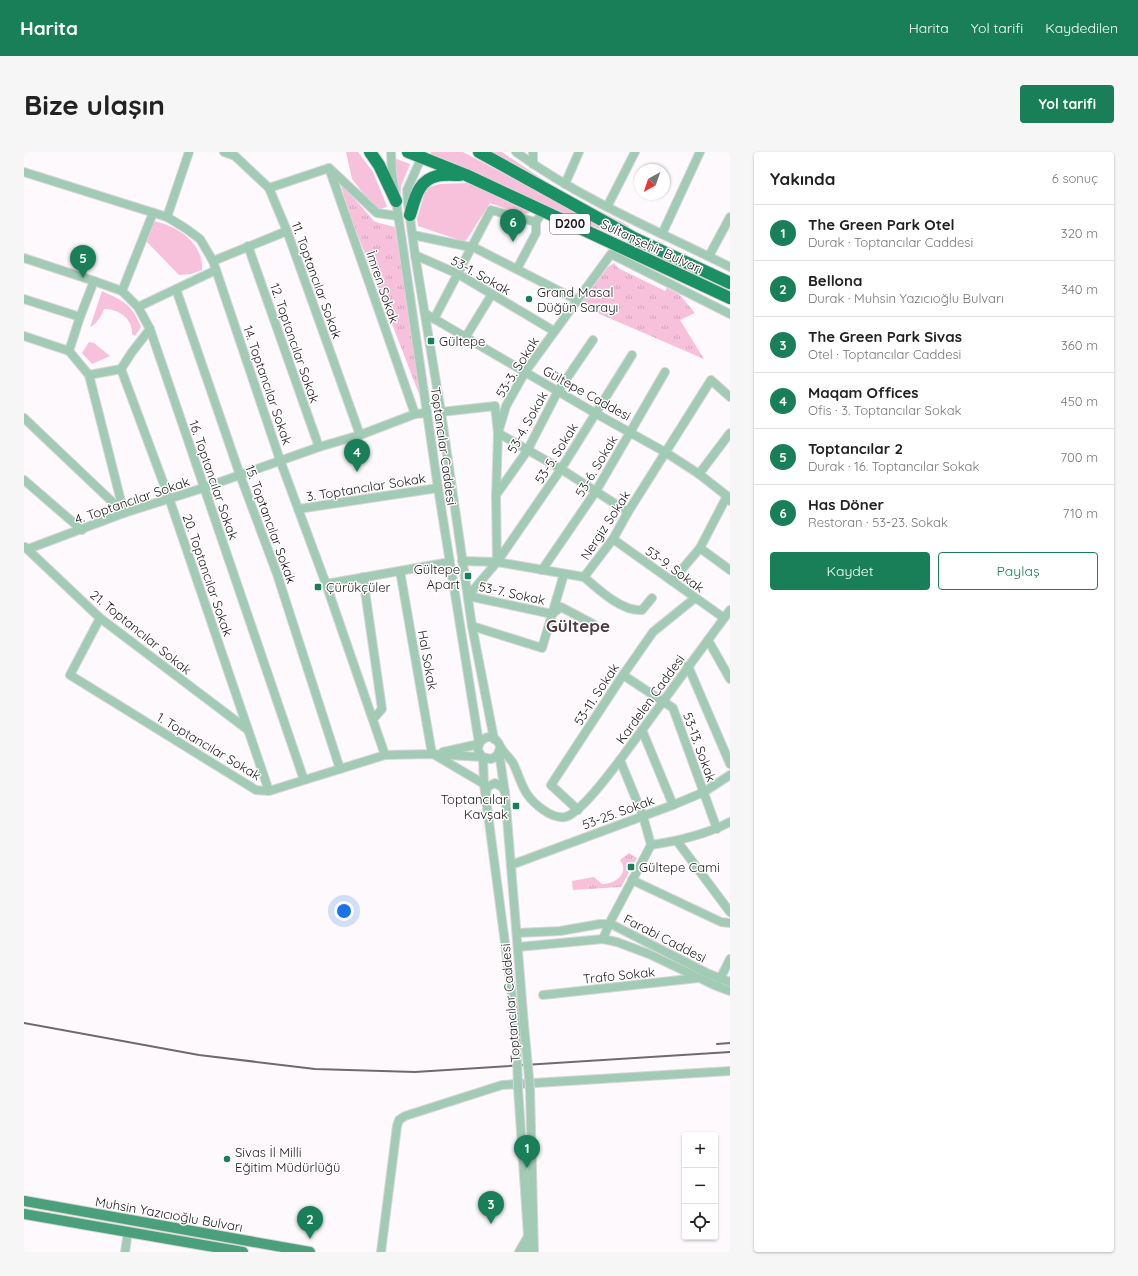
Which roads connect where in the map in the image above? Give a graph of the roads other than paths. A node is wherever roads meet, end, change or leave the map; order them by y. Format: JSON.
{"nodes":[{"id":1,"x":189,"y":152,"type":"edge"},
{"id":2,"x":224,"y":152,"type":"edge"},
{"id":3,"x":370,"y":152,"type":"edge"},
{"id":4,"x":391,"y":152,"type":"edge"},
{"id":5,"x":408,"y":152,"type":"edge"},
{"id":6,"x":479,"y":152,"type":"edge"},
{"id":7,"x":516,"y":152,"type":"edge"},
{"id":8,"x":533,"y":152,"type":"edge"},
{"id":9,"x":579,"y":152,"type":"edge"},
{"id":10,"x":635,"y":152,"type":"edge"},
{"id":11,"x":700,"y":152,"type":"edge"},
{"id":12,"x":236,"y":154,"type":"edge"},
{"id":13,"x":422,"y":155,"type":"edge"},
{"id":14,"x":533,"y":164,"type":"junction"},
{"id":15,"x":329,"y":168,"type":"junction"},
{"id":16,"x":24,"y":172,"type":"edge"},
{"id":17,"x":466,"y":175,"type":"junction"},
{"id":18,"x":565,"y":184,"type":"junction"},
{"id":19,"x":269,"y":188,"type":"junction"},
{"id":20,"x":396,"y":201,"type":"junction"},
{"id":21,"x":607,"y":207,"type":"junction"},
{"id":22,"x":543,"y":211,"type":"junction"},
{"id":23,"x":153,"y":213,"type":"junction"},
{"id":24,"x":404,"y":215,"type":"junction"},
{"id":25,"x":167,"y":217,"type":"junction"},
{"id":26,"x":730,"y":217,"type":"edge"},
{"id":27,"x":536,"y":222,"type":"junction"},
{"id":28,"x":287,"y":231,"type":"junction"},
{"id":29,"x":662,"y":234,"type":"junction"},
{"id":30,"x":413,"y":235,"type":"junction"},
{"id":31,"x":248,"y":246,"type":"junction"},
{"id":32,"x":470,"y":247,"type":"junction"},
{"id":33,"x":415,"y":255,"type":"junction"},
{"id":34,"x":709,"y":256,"type":"junction"},
{"id":35,"x":24,"y":258,"type":"edge"},
{"id":36,"x":213,"y":261,"type":"junction"},
{"id":37,"x":730,"y":266,"type":"edge"},
{"id":38,"x":517,"y":269,"type":"junction"},
{"id":39,"x":216,"y":270,"type":"junction"},
{"id":40,"x":458,"y":274,"type":"junction"},
{"id":41,"x":94,"y":280,"type":"junction"},
{"id":42,"x":730,"y":283,"type":"edge"},
{"id":43,"x":176,"y":289,"type":"junction"},
{"id":44,"x":122,"y":291,"type":"junction"},
{"id":45,"x":492,"y":294,"type":"junction"},
{"id":46,"x":730,"y":298,"type":"edge"},
{"id":47,"x":24,"y":299,"type":"edge"},
{"id":48,"x":577,"y":300,"type":"junction"},
{"id":49,"x":138,"y":307,"type":"junction"},
{"id":50,"x":426,"y":314,"type":"junction"},
{"id":51,"x":730,"y":314,"type":"edge"},
{"id":52,"x":80,"y":317,"type":"junction"},
{"id":53,"x":434,"y":319,"type":"junction"},
{"id":54,"x":150,"y":329,"type":"junction"},
{"id":55,"x":554,"y":331,"type":"junction"},
{"id":56,"x":24,"y":336,"type":"edge"},
{"id":57,"x":465,"y":338,"type":"junction"},
{"id":58,"x":593,"y":340,"type":"dead end"},
{"id":59,"x":69,"y":351,"type":"junction"},
{"id":60,"x":632,"y":355,"type":"dead end"},
{"id":61,"x":121,"y":369,"type":"junction"},
{"id":62,"x":525,"y":372,"type":"junction"},
{"id":63,"x":665,"y":372,"type":"dead end"},
{"id":64,"x":89,"y":375,"type":"junction"},
{"id":65,"x":558,"y":391,"type":"junction"},
{"id":66,"x":730,"y":396,"type":"edge"},
{"id":67,"x":441,"y":412,"type":"junction"},
{"id":68,"x":427,"y":413,"type":"junction"},
{"id":69,"x":595,"y":413,"type":"junction"},
{"id":70,"x":415,"y":414,"type":"junction"},
{"id":71,"x":24,"y":418,"type":"edge"},
{"id":72,"x":631,"y":432,"type":"junction"},
{"id":73,"x":498,"y":433,"type":"junction"},
{"id":74,"x":730,"y":433,"type":"edge"},
{"id":75,"x":360,"y":435,"type":"junction"},
{"id":76,"x":319,"y":447,"type":"junction"},
{"id":77,"x":527,"y":451,"type":"junction"},
{"id":78,"x":665,"y":452,"type":"junction"},
{"id":79,"x":280,"y":460,"type":"junction"},
{"id":80,"x":560,"y":469,"type":"junction"},
{"id":81,"x":699,"y":474,"type":"junction"},
{"id":82,"x":240,"y":475,"type":"junction"},
{"id":83,"x":24,"y":480,"type":"edge"},
{"id":84,"x":203,"y":488,"type":"junction"},
{"id":85,"x":438,"y":488,"type":"junction"},
{"id":86,"x":596,"y":491,"type":"junction"},
{"id":87,"x":496,"y":496,"type":"junction"},
{"id":88,"x":169,"y":498,"type":"junction"},
{"id":89,"x":729,"y":498,"type":"edge"},
{"id":90,"x":298,"y":509,"type":"junction"},
{"id":91,"x":628,"y":512,"type":"junction"},
{"id":92,"x":124,"y":513,"type":"junction"},
{"id":93,"x":82,"y":530,"type":"junction"},
{"id":94,"x":613,"y":539,"type":"junction"},
{"id":95,"x":26,"y":548,"type":"edge"},
{"id":96,"x":700,"y":548,"type":"junction"},
{"id":97,"x":462,"y":561,"type":"junction"},
{"id":98,"x":450,"y":562,"type":"junction"},
{"id":99,"x":497,"y":562,"type":"junction"},
{"id":100,"x":542,"y":570,"type":"junction"},
{"id":101,"x":730,"y":570,"type":"edge"},
{"id":102,"x":400,"y":571,"type":"junction"},
{"id":103,"x":564,"y":574,"type":"junction"},
{"id":104,"x":363,"y":577,"type":"junction"},
{"id":105,"x":584,"y":577,"type":"junction"},
{"id":106,"x":672,"y":581,"type":"junction"},
{"id":107,"x":326,"y":584,"type":"junction"},
{"id":108,"x":468,"y":596,"type":"junction"},
{"id":109,"x":652,"y":598,"type":"dead end"},
{"id":110,"x":695,"y":598,"type":"junction"},
{"id":111,"x":552,"y":614,"type":"junction"},
{"id":112,"x":728,"y":615,"type":"edge"},
{"id":113,"x":100,"y":618,"type":"junction"},
{"id":114,"x":593,"y":624,"type":"dead end"},
{"id":115,"x":472,"y":626,"type":"junction"},
{"id":116,"x":708,"y":640,"type":"junction"},
{"id":117,"x":688,"y":666,"type":"junction"},
{"id":118,"x":623,"y":675,"type":"junction"},
{"id":119,"x":730,"y":679,"type":"edge"},
{"id":120,"x":663,"y":701,"type":"junction"},
{"id":121,"x":373,"y":719,"type":"junction"},
{"id":122,"x":248,"y":730,"type":"junction"},
{"id":123,"x":642,"y":730,"type":"junction"},
{"id":124,"x":494,"y":739,"type":"junction"},
{"id":125,"x":479,"y":743,"type":"junction"},
{"id":126,"x":499,"y":749,"type":"junction"},
{"id":127,"x":432,"y":754,"type":"junction"},
{"id":128,"x":384,"y":755,"type":"junction"},
{"id":129,"x":483,"y":757,"type":"junction"},
{"id":130,"x":620,"y":760,"type":"junction"},
{"id":131,"x":730,"y":764,"type":"edge"},
{"id":132,"x":340,"y":769,"type":"junction"},
{"id":133,"x":730,"y":775,"type":"edge"},
{"id":134,"x":304,"y":780,"type":"junction"},
{"id":135,"x":484,"y":784,"type":"junction"},
{"id":136,"x":269,"y":791,"type":"junction"},
{"id":137,"x":704,"y":792,"type":"junction"},
{"id":138,"x":505,"y":793,"type":"junction"},
{"id":139,"x":486,"y":794,"type":"junction"},
{"id":140,"x":673,"y":805,"type":"junction"},
{"id":141,"x":578,"y":810,"type":"junction"},
{"id":142,"x":643,"y":816,"type":"junction"},
{"id":143,"x":730,"y":822,"type":"edge"},
{"id":144,"x":717,"y":829,"type":"junction"},
{"id":145,"x":677,"y":841,"type":"junction"},
{"id":146,"x":651,"y":845,"type":"junction"},
{"id":147,"x":511,"y":865,"type":"junction"},
{"id":148,"x":632,"y":880,"type":"junction"},
{"id":149,"x":730,"y":912,"type":"edge"},
{"id":150,"x":730,"y":923,"type":"edge"},
{"id":151,"x":609,"y":924,"type":"junction"},
{"id":152,"x":517,"y":933,"type":"junction"},
{"id":153,"x":602,"y":939,"type":"junction"},
{"id":154,"x":518,"y":947,"type":"junction"},
{"id":155,"x":730,"y":959,"type":"edge"},
{"id":156,"x":699,"y":978,"type":"junction"},
{"id":157,"x":720,"y":979,"type":"junction"},
{"id":158,"x":730,"y":982,"type":"edge"},
{"id":159,"x":730,"y":991,"type":"edge"},
{"id":160,"x":543,"y":995,"type":"dead end"},
{"id":161,"x":520,"y":1026,"type":"junction"},
{"id":162,"x":730,"y":1071,"type":"edge"},
{"id":163,"x":24,"y":1201,"type":"edge"},
{"id":164,"x":24,"y":1214,"type":"edge"},
{"id":165,"x":128,"y":1232,"type":"junction"},
{"id":166,"x":531,"y":1233,"type":"junction"},
{"id":167,"x":125,"y":1252,"type":"edge"},
{"id":168,"x":243,"y":1252,"type":"edge"},
{"id":169,"x":310,"y":1252,"type":"edge"},
{"id":170,"x":381,"y":1252,"type":"edge"},
{"id":171,"x":519,"y":1252,"type":"edge"},
{"id":172,"x":528,"y":1252,"type":"edge"},
{"id":173,"x":534,"y":1252,"type":"edge"},
{"id":174,"x":540,"y":1252,"type":"edge"}],
"edges":[{"from":1,"to":25,"type":"street"},
{"from":2,"to":12,"type":"street","name":"11. Toptancılar Sokak"},
{"from":3,"to":20,"type":"highway"},
{"from":4,"to":20,"type":"street","name":"Toptancılar Caddesi"},
{"from":5,"to":13,"type":"highway","name":"Sultanşehir Bulvarı","number":"D200"},
{"from":6,"to":42,"type":"highway","name":"Sultanşehir Bulvarı","number":"D200"},
{"from":7,"to":14,"type":"street"},
{"from":8,"to":14,"type":"street"},
{"from":9,"to":18,"type":"street"},
{"from":10,"to":21,"type":"street"},
{"from":11,"to":29,"type":"street"},
{"from":12,"to":19,"type":"street","name":"11. Toptancılar Sokak"},
{"from":13,"to":17,"type":"highway","name":"Sultanşehir Bulvarı","number":"D200"},
{"from":13,"to":24,"type":"street","name":"Toptancılar Caddesi"},
{"from":14,"to":18,"type":"street"},
{"from":15,"to":19,"type":"street"},
{"from":15,"to":24,"type":"street"},
{"from":15,"to":70,"type":"street","name":"İmren Sokak"},
{"from":16,"to":23,"type":"street","name":"14. Toptancılar Sokak"},
{"from":17,"to":22,"type":"highway","name":"Sultanşehir Bulvarı","number":"D200"},
{"from":17,"to":24,"type":"highway"},
{"from":18,"to":21,"type":"street"},
{"from":19,"to":28,"type":"street","name":"11. Toptancılar Sokak"},
{"from":20,"to":24,"type":"street","name":"Toptancılar Caddesi"},
{"from":21,"to":29,"type":"street"},
{"from":22,"to":27,"type":"street"},
{"from":22,"to":46,"type":"highway","name":"Sultanşehir Bulvarı","number":"D200"},
{"from":23,"to":25,"type":"street","name":"14. Toptancılar Sokak"},
{"from":23,"to":44,"type":"street"},
{"from":24,"to":30,"type":"street","name":"Toptancılar Caddesi"},
{"from":24,"to":68,"type":"street","name":"Toptancılar Caddesi"},
{"from":25,"to":36,"type":"street","name":"14. Toptancılar Sokak"},
{"from":26,"to":34,"type":"street"},
{"from":27,"to":32,"type":"street"},
{"from":27,"to":38,"type":"street"},
{"from":28,"to":31,"type":"street"},
{"from":28,"to":75,"type":"street","name":"11. Toptancılar Sokak"},
{"from":29,"to":34,"type":"street"},
{"from":30,"to":32,"type":"street"},
{"from":30,"to":33,"type":"street","name":"Toptancılar Caddesi"},
{"from":31,"to":36,"type":"street"},
{"from":31,"to":76,"type":"street","name":"12. Toptancılar Sokak"},
{"from":32,"to":38,"type":"street"},
{"from":32,"to":40,"type":"street"},
{"from":33,"to":40,"type":"street","name":"53-1. Sokak"},
{"from":33,"to":50,"type":"street","name":"Toptancılar Caddesi"},
{"from":34,"to":37,"type":"street"},
{"from":35,"to":41,"type":"street","name":"16. Toptancılar Sokak"},
{"from":36,"to":39,"type":"street","name":"14. Toptancılar Sokak"},
{"from":38,"to":48,"type":"street"},
{"from":39,"to":43,"type":"street"},
{"from":39,"to":79,"type":"street","name":"14. Toptancılar Sokak"},
{"from":40,"to":45,"type":"street","name":"53-1. Sokak"},
{"from":40,"to":53,"type":"street"},
{"from":41,"to":44,"type":"street","name":"16. Toptancılar Sokak"},
{"from":41,"to":52,"type":"street"},
{"from":43,"to":49,"type":"street"},
{"from":43,"to":82,"type":"street","name":"15. Toptancılar Sokak"},
{"from":44,"to":49,"type":"street","name":"16. Toptancılar Sokak"},
{"from":45,"to":55,"type":"street","name":"53-1. Sokak"},
{"from":45,"to":57,"type":"street"},
{"from":47,"to":52,"type":"street"},
{"from":48,"to":51,"type":"street","name":"53-3. Sokak"},
{"from":48,"to":55,"type":"street","name":"53-3. Sokak"},
{"from":49,"to":54,"type":"street","name":"16. Toptancılar Sokak"},
{"from":50,"to":53,"type":"street","name":"Gültepe Caddesi"},
{"from":50,"to":67,"type":"street","name":"Toptancılar Caddesi"},
{"from":52,"to":59,"type":"street"},
{"from":53,"to":57,"type":"street","name":"Gültepe Caddesi"},
{"from":54,"to":61,"type":"street"},
{"from":54,"to":84,"type":"street","name":"16. Toptancılar Sokak"},
{"from":55,"to":62,"type":"street","name":"53-3. Sokak"},
{"from":56,"to":59,"type":"street"},
{"from":57,"to":62,"type":"street","name":"Gültepe Caddesi"},
{"from":58,"to":65,"type":"street","name":"53-4. Sokak"},
{"from":59,"to":64,"type":"street"},
{"from":60,"to":69,"type":"street","name":"53-5. Sokak"},
{"from":61,"to":64,"type":"street"},
{"from":61,"to":88,"type":"street","name":"20. Toptancılar Sokak"},
{"from":62,"to":65,"type":"street","name":"Gültepe Caddesi"},
{"from":62,"to":73,"type":"street","name":"53-3. Sokak"},
{"from":63,"to":72,"type":"street","name":"53-6. Sokak"},
{"from":64,"to":92,"type":"street"},
{"from":65,"to":69,"type":"street","name":"Gültepe Caddesi"},
{"from":65,"to":77,"type":"street","name":"53-4. Sokak"},
{"from":66,"to":78,"type":"street","name":"Nergiz Sokak"},
{"from":67,"to":73,"type":"street"},
{"from":67,"to":97,"type":"street","name":"Toptancılar Caddesi"},
{"from":68,"to":70,"type":"street","name":"4. Toptancılar Sokak"},
{"from":68,"to":85,"type":"street","name":"Toptancılar Caddesi"},
{"from":69,"to":72,"type":"street","name":"Gültepe Caddesi"},
{"from":69,"to":80,"type":"street","name":"53-5. Sokak"},
{"from":70,"to":75,"type":"street","name":"4. Toptancılar Sokak"},
{"from":71,"to":92,"type":"street"},
{"from":72,"to":78,"type":"street","name":"Gültepe Caddesi"},
{"from":72,"to":86,"type":"street","name":"53-6. Sokak"},
{"from":73,"to":77,"type":"street"},
{"from":73,"to":87,"type":"street","name":"53-3. Sokak"},
{"from":74,"to":81,"type":"street"},
{"from":75,"to":76,"type":"street","name":"4. Toptancılar Sokak"},
{"from":76,"to":79,"type":"street","name":"4. Toptancılar Sokak"},
{"from":77,"to":80,"type":"street"},
{"from":77,"to":87,"type":"street","name":"53-4. Sokak"},
{"from":78,"to":81,"type":"street","name":"Gültepe Caddesi"},
{"from":78,"to":91,"type":"street","name":"Nergiz Sokak"},
{"from":79,"to":82,"type":"street","name":"4. Toptancılar Sokak"},
{"from":79,"to":90,"type":"street","name":"14. Toptancılar Sokak"},
{"from":80,"to":86,"type":"street"},
{"from":80,"to":99,"type":"street","name":"53-5. Sokak"},
{"from":81,"to":89,"type":"street","name":"Gültepe Caddesi"},
{"from":82,"to":84,"type":"street","name":"4. Toptancılar Sokak"},
{"from":82,"to":132,"type":"street","name":"15. Toptancılar Sokak"},
{"from":83,"to":93,"type":"street"},
{"from":84,"to":88,"type":"street","name":"4. Toptancılar Sokak"},
{"from":84,"to":134,"type":"street","name":"16. Toptancılar Sokak"},
{"from":85,"to":90,"type":"street","name":"3. Toptancılar Sokak"},
{"from":85,"to":98,"type":"street","name":"Toptancılar Caddesi"},
{"from":86,"to":91,"type":"street"},
{"from":86,"to":100,"type":"street","name":"53-6. Sokak"},
{"from":87,"to":99,"type":"street","name":"53-3. Sokak"},
{"from":88,"to":92,"type":"street","name":"4. Toptancılar Sokak"},
{"from":88,"to":122,"type":"street","name":"20. Toptancılar Sokak"},
{"from":89,"to":96,"type":"street"},
{"from":90,"to":107,"type":"street","name":"14. Toptancılar Sokak"},
{"from":91,"to":94,"type":"street","name":"Nergiz Sokak"},
{"from":92,"to":93,"type":"street","name":"4. Toptancılar Sokak"},
{"from":93,"to":95,"type":"street","name":"4. Toptancılar Sokak"},
{"from":94,"to":105,"type":"street","name":"Nergiz Sokak"},
{"from":94,"to":106,"type":"street","name":"53-9. Sokak"},
{"from":95,"to":113,"type":"street","name":"21. Toptancılar Sokak"},
{"from":96,"to":101,"type":"street"},
{"from":96,"to":106,"type":"street"},
{"from":97,"to":99,"type":"street","name":"Nergiz Sokak"},
{"from":97,"to":108,"type":"street","name":"Toptancılar Caddesi"},
{"from":98,"to":102,"type":"street"},
{"from":98,"to":125,"type":"street","name":"Toptancılar Caddesi"},
{"from":99,"to":100,"type":"street","name":"Nergiz Sokak"},
{"from":99,"to":108,"type":"street"},
{"from":100,"to":103,"type":"street","name":"Nergiz Sokak"},
{"from":102,"to":104,"type":"street"},
{"from":102,"to":127,"type":"street","name":"Hal Sokak"},
{"from":103,"to":105,"type":"street","name":"Nergiz Sokak"},
{"from":103,"to":111,"type":"street"},
{"from":104,"to":107,"type":"street"},
{"from":104,"to":121,"type":"street"},
{"from":105,"to":109,"type":"street"},
{"from":106,"to":110,"type":"street","name":"53-9. Sokak"},
{"from":107,"to":121,"type":"street","name":"14. Toptancılar Sokak"},
{"from":108,"to":111,"type":"street","name":"53-7. Sokak"},
{"from":108,"to":115,"type":"street","name":"Toptancılar Caddesi"},
{"from":110,"to":112,"type":"street","name":"53-9. Sokak"},
{"from":110,"to":118,"type":"street","name":"53-11. Sokak"},
{"from":111,"to":114,"type":"street","name":"53-7. Sokak"},
{"from":111,"to":115,"type":"street"},
{"from":112,"to":116,"type":"street","name":"Kardelen Caddesi"},
{"from":113,"to":122,"type":"street","name":"21. Toptancılar Sokak"},
{"from":113,"to":136,"type":"street","name":"1. Toptancılar Sokak"},
{"from":115,"to":124,"type":"street","name":"Toptancılar Caddesi"},
{"from":116,"to":117,"type":"street","name":"Kardelen Caddesi"},
{"from":116,"to":119,"type":"street"},
{"from":117,"to":120,"type":"street","name":"Kardelen Caddesi"},
{"from":117,"to":131,"type":"street"},
{"from":118,"to":120,"type":"street","name":"53-13. Sokak"},
{"from":118,"to":141,"type":"street","name":"53-11. Sokak"},
{"from":120,"to":123,"type":"street","name":"Kardelen Caddesi"},
{"from":120,"to":137,"type":"street","name":"53-13. Sokak"},
{"from":121,"to":128,"type":"street","name":"14. Toptancılar Sokak"},
{"from":122,"to":136,"type":"street","name":"20. Toptancılar Sokak"},
{"from":123,"to":130,"type":"street","name":"Kardelen Caddesi"},
{"from":123,"to":140,"type":"street"},
{"from":124,"to":125,"type":"street"},
{"from":124,"to":126,"type":"street"},
{"from":125,"to":127,"type":"street","name":"1. Toptancılar Sokak"},
{"from":125,"to":129,"type":"street"},
{"from":126,"to":129,"type":"street"},
{"from":126,"to":138,"type":"street","name":"Toptancılar Caddesi"},
{"from":126,"to":141,"type":"street"},
{"from":127,"to":128,"type":"street","name":"1. Toptancılar Sokak"},
{"from":127,"to":129,"type":"street","name":"1. Toptancılar Sokak"},
{"from":127,"to":135,"type":"street"},
{"from":128,"to":132,"type":"street","name":"1. Toptancılar Sokak"},
{"from":129,"to":135,"type":"street","name":"Toptancılar Caddesi"},
{"from":130,"to":141,"type":"street"},
{"from":130,"to":142,"type":"street","name":"Kardelen Caddesi"},
{"from":132,"to":134,"type":"street","name":"1. Toptancılar Sokak"},
{"from":133,"to":137,"type":"street","name":"53-25. Sokak"},
{"from":134,"to":136,"type":"street","name":"1. Toptancılar Sokak"},
{"from":135,"to":139,"type":"street","name":"Toptancılar Caddesi"},
{"from":137,"to":140,"type":"street","name":"53-25. Sokak"},
{"from":137,"to":144,"type":"street","name":"53-13. Sokak"},
{"from":138,"to":139,"type":"street"},
{"from":138,"to":147,"type":"street","name":"Toptancılar Caddesi"},
{"from":139,"to":161,"type":"street","name":"Toptancılar Caddesi"},
{"from":140,"to":142,"type":"street","name":"53-25. Sokak"},
{"from":142,"to":146,"type":"street","name":"Kardelen Caddesi"},
{"from":142,"to":147,"type":"street","name":"53-25. Sokak"},
{"from":143,"to":144,"type":"street"},
{"from":144,"to":145,"type":"street"},
{"from":145,"to":146,"type":"street"},
{"from":145,"to":149,"type":"street"},
{"from":146,"to":148,"type":"street"},
{"from":147,"to":152,"type":"street","name":"Toptancılar Caddesi"},
{"from":148,"to":150,"type":"street"},
{"from":148,"to":151,"type":"street"},
{"from":151,"to":152,"type":"street","name":"Farabi Caddesi"},
{"from":151,"to":153,"type":"street"},
{"from":151,"to":157,"type":"street","name":"Farabi Caddesi"},
{"from":152,"to":154,"type":"street","name":"Toptancılar Caddesi"},
{"from":153,"to":154,"type":"street","name":"Farabi Caddesi"},
{"from":153,"to":156,"type":"street","name":"Farabi Caddesi"},
{"from":154,"to":161,"type":"street","name":"Toptancılar Caddesi"},
{"from":155,"to":157,"type":"street"},
{"from":156,"to":159,"type":"street","name":"Farabi Caddesi"},
{"from":156,"to":160,"type":"street","name":"Trafo Sokak"},
{"from":157,"to":158,"type":"street","name":"Farabi Caddesi"},
{"from":161,"to":166,"type":"street","name":"Toptancılar Caddesi","bridge":true},
{"from":161,"to":166,"type":"street","name":"Toptancılar Caddesi","bridge":true},
{"from":162,"to":170,"type":"street"},
{"from":163,"to":169,"type":"main road","name":"Muhsin Yazıcıoğlu Bulvarı"},
{"from":164,"to":165,"type":"main road","name":"Muhsin Yazıcıoğlu Bulvarı"},
{"from":165,"to":167,"type":"street"},
{"from":165,"to":168,"type":"main road","name":"Muhsin Yazıcıoğlu Bulvarı"},
{"from":166,"to":171,"type":"street"},
{"from":166,"to":172,"type":"street","name":"Toptancılar Caddesi"},
{"from":166,"to":173,"type":"street","name":"Toptancılar Caddesi"},
{"from":166,"to":174,"type":"street"}]}
